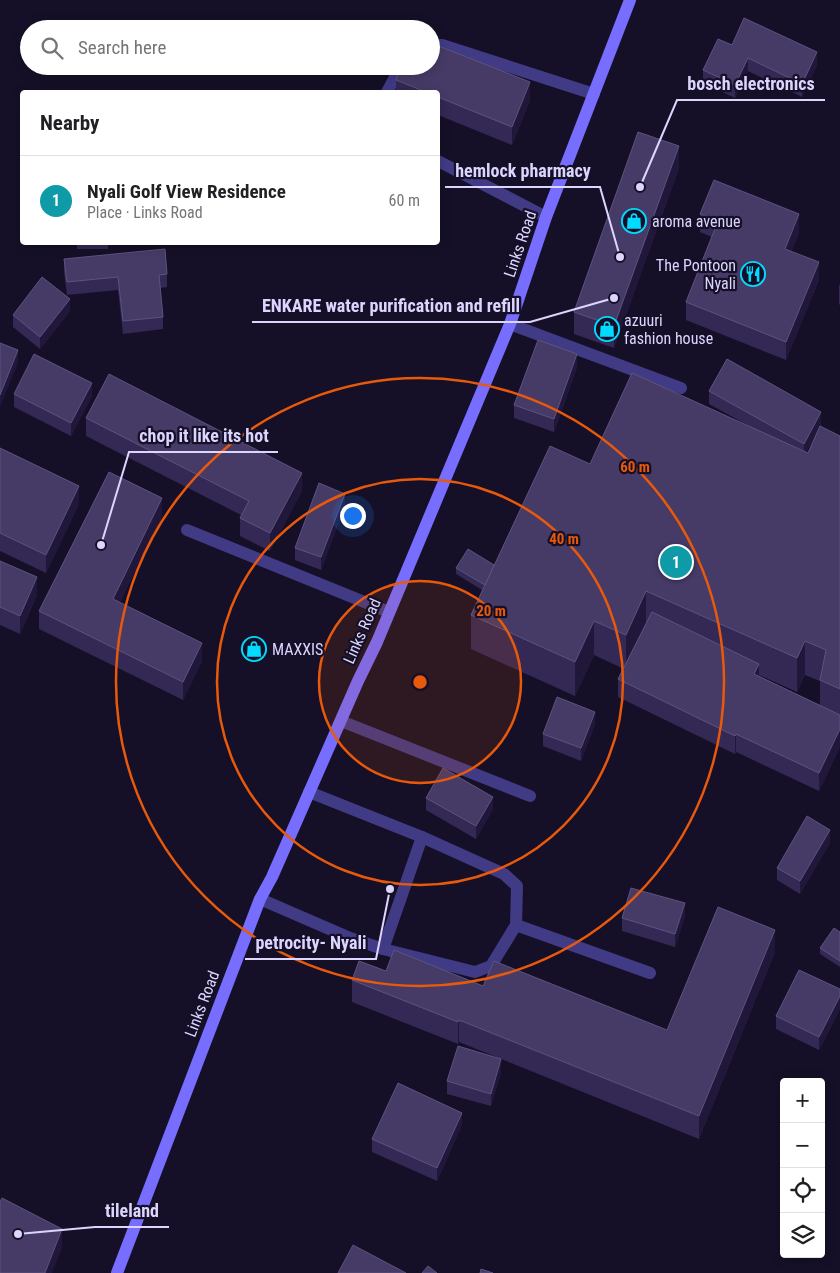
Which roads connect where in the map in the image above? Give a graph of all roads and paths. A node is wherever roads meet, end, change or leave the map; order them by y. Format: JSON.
{"nodes":[{"id":1,"x":630,"y":0,"type":"edge"},
{"id":2,"x":440,"y":45,"type":"edge"},
{"id":3,"x":396,"y":75,"type":"edge"},
{"id":4,"x":388,"y":90,"type":"edge"},
{"id":5,"x":594,"y":94,"type":"junction"},
{"id":6,"x":440,"y":162,"type":"edge"},
{"id":7,"x":546,"y":217,"type":"junction"},
{"id":8,"x":510,"y":324,"type":"junction"},
{"id":9,"x":680,"y":388,"type":"dead end"},
{"id":10,"x":187,"y":530,"type":"dead end"},
{"id":11,"x":389,"y":612,"type":"junction"},
{"id":12,"x":341,"y":721,"type":"junction"},
{"id":13,"x":309,"y":792,"type":"junction"},
{"id":14,"x":530,"y":796,"type":"dead end"},
{"id":15,"x":422,"y":837,"type":"junction"},
{"id":16,"x":260,"y":899,"type":"junction"},
{"id":17,"x":516,"y":925,"type":"junction"},
{"id":18,"x":383,"y":949,"type":"junction"},
{"id":19,"x":650,"y":974,"type":"dead end"},
{"id":20,"x":116,"y":1273,"type":"edge"}],
"edges":[{"from":1,"to":5,"type":"main road","name":"Links Road"},
{"from":2,"to":5,"type":"lane"},
{"from":3,"to":4,"type":"lane"},
{"from":5,"to":7,"type":"main road","name":"Links Road"},
{"from":6,"to":7,"type":"lane"},
{"from":7,"to":8,"type":"main road","name":"Links Road"},
{"from":8,"to":9,"type":"lane"},
{"from":8,"to":11,"type":"main road","name":"Links Road"},
{"from":10,"to":11,"type":"lane"},
{"from":11,"to":12,"type":"main road","name":"Links Road"},
{"from":12,"to":13,"type":"main road","name":"Links Road"},
{"from":12,"to":14,"type":"lane"},
{"from":13,"to":15,"type":"lane"},
{"from":13,"to":16,"type":"main road","name":"Links Road"},
{"from":15,"to":17,"type":"lane"},
{"from":15,"to":18,"type":"lane"},
{"from":16,"to":18,"type":"lane"},
{"from":16,"to":20,"type":"main road","name":"Links Road"},
{"from":17,"to":18,"type":"lane"},
{"from":17,"to":19,"type":"lane"}]}
